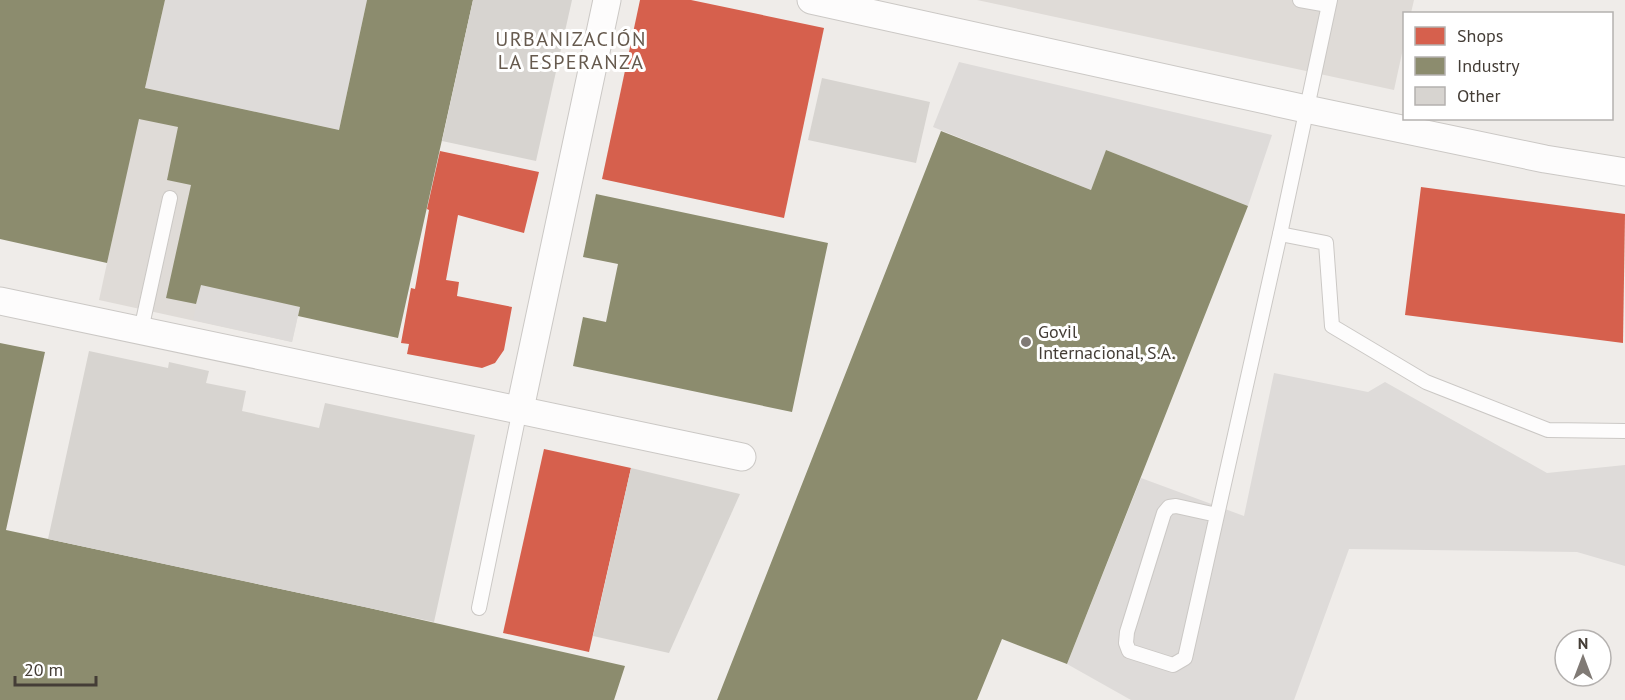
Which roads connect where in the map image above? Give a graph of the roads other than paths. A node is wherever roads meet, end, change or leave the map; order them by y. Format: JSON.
{"nodes":[{"id":1,"x":607,"y":0,"type":"edge"},
{"id":2,"x":811,"y":0,"type":"edge"},
{"id":3,"x":1300,"y":0,"type":"edge"},
{"id":4,"x":1329,"y":3,"type":"edge"},
{"id":5,"x":1306,"y":109,"type":"junction"},
{"id":6,"x":1625,"y":172,"type":"edge"},
{"id":7,"x":170,"y":198,"type":"dead end"},
{"id":8,"x":1280,"y":234,"type":"junction"},
{"id":9,"x":0,"y":301,"type":"edge"},
{"id":10,"x":141,"y":330,"type":"junction"},
{"id":11,"x":520,"y":410,"type":"junction"},
{"id":12,"x":1625,"y":431,"type":"edge"},
{"id":13,"x":742,"y":457,"type":"dead end"},
{"id":14,"x":1217,"y":515,"type":"junction"},
{"id":15,"x":479,"y":608,"type":"dead end"}],
"edges":[{"from":1,"to":11,"type":"street"},
{"from":2,"to":5,"type":"street"},
{"from":3,"to":4,"type":"lane"},
{"from":4,"to":5,"type":"lane"},
{"from":5,"to":6,"type":"street"},
{"from":5,"to":8,"type":"lane"},
{"from":7,"to":10,"type":"lane"},
{"from":8,"to":12,"type":"lane"},
{"from":8,"to":14,"type":"lane"},
{"from":9,"to":10,"type":"street"},
{"from":10,"to":11,"type":"street"},
{"from":11,"to":13,"type":"street"},
{"from":11,"to":15,"type":"lane"},
{"from":14,"to":14,"type":"lane"}]}
